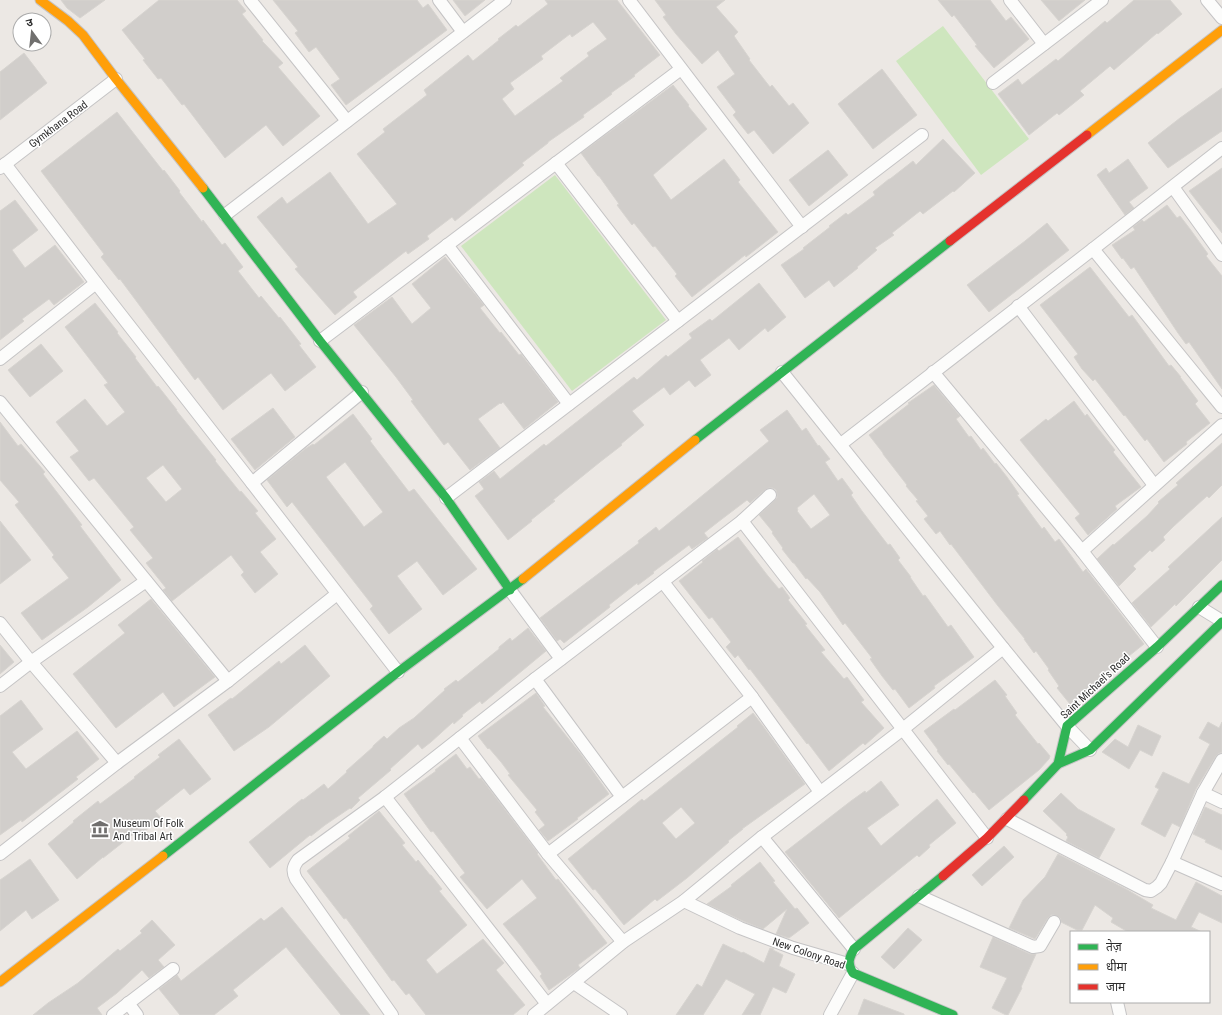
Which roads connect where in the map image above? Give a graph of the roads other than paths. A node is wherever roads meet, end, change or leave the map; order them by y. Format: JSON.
{"nodes":[{"id":1,"x":40,"y":0,"type":"edge"},
{"id":2,"x":250,"y":0,"type":"edge"},
{"id":3,"x":439,"y":0,"type":"edge"},
{"id":4,"x":505,"y":0,"type":"edge"},
{"id":5,"x":629,"y":0,"type":"edge"},
{"id":6,"x":1010,"y":0,"type":"edge"},
{"id":7,"x":1102,"y":0,"type":"edge"},
{"id":8,"x":1207,"y":0,"type":"edge"},
{"id":9,"x":1222,"y":18,"type":"edge"},
{"id":10,"x":1222,"y":30,"type":"edge"},
{"id":11,"x":463,"y":32,"type":"junction"},
{"id":12,"x":1044,"y":44,"type":"junction"},
{"id":13,"x":681,"y":69,"type":"junction"},
{"id":14,"x":116,"y":79,"type":"junction"},
{"id":15,"x":993,"y":83,"type":"dead end"},
{"id":16,"x":347,"y":121,"type":"junction"},
{"id":17,"x":922,"y":135,"type":"dead end"},
{"id":18,"x":1222,"y":148,"type":"edge"},
{"id":19,"x":556,"y":163,"type":"junction"},
{"id":20,"x":3,"y":166,"type":"edge"},
{"id":21,"x":1173,"y":187,"type":"junction"},
{"id":22,"x":225,"y":215,"type":"junction"},
{"id":23,"x":802,"y":227,"type":"junction"},
{"id":24,"x":447,"y":245,"type":"junction"},
{"id":25,"x":1093,"y":250,"type":"junction"},
{"id":26,"x":1222,"y":254,"type":"edge"},
{"id":27,"x":96,"y":283,"type":"junction"},
{"id":28,"x":1018,"y":306,"type":"junction"},
{"id":29,"x":678,"y":321,"type":"junction"},
{"id":30,"x":320,"y":341,"type":"junction"},
{"id":31,"x":0,"y":359,"type":"edge"},
{"id":32,"x":782,"y":372,"type":"junction"},
{"id":33,"x":933,"y":372,"type":"junction"},
{"id":34,"x":362,"y":392,"type":"junction"},
{"id":35,"x":0,"y":402,"type":"edge"},
{"id":36,"x":569,"y":404,"type":"junction"},
{"id":37,"x":1222,"y":407,"type":"edge"},
{"id":38,"x":1222,"y":425,"type":"edge"},
{"id":39,"x":841,"y":444,"type":"junction"},
{"id":40,"x":252,"y":483,"type":"junction"},
{"id":41,"x":1154,"y":485,"type":"junction"},
{"id":42,"x":770,"y":495,"type":"dead end"},
{"id":43,"x":446,"y":498,"type":"junction"},
{"id":44,"x":742,"y":521,"type":"junction"},
{"id":45,"x":1082,"y":551,"type":"junction"},
{"id":46,"x":146,"y":580,"type":"junction"},
{"id":47,"x":663,"y":582,"type":"junction"},
{"id":48,"x":1222,"y":585,"type":"edge"},
{"id":49,"x":510,"y":590,"type":"junction"},
{"id":50,"x":337,"y":594,"type":"junction"},
{"id":51,"x":1199,"y":607,"type":"junction"},
{"id":52,"x":1222,"y":621,"type":"edge"},
{"id":53,"x":0,"y":623,"type":"edge"},
{"id":54,"x":1156,"y":647,"type":"junction"},
{"id":55,"x":1003,"y":648,"type":"junction"},
{"id":56,"x":561,"y":659,"type":"junction"},
{"id":57,"x":31,"y":662,"type":"junction"},
{"id":58,"x":398,"y":672,"type":"junction"},
{"id":59,"x":535,"y":679,"type":"junction"},
{"id":60,"x":228,"y":680,"type":"junction"},
{"id":61,"x":0,"y":686,"type":"edge"},
{"id":62,"x":752,"y":697,"type":"junction"},
{"id":63,"x":1067,"y":726,"type":"junction"},
{"id":64,"x":903,"y":729,"type":"junction"},
{"id":65,"x":460,"y":738,"type":"junction"},
{"id":66,"x":1090,"y":750,"type":"junction"},
{"id":67,"x":1222,"y":760,"type":"edge"},
{"id":68,"x":117,"y":763,"type":"junction"},
{"id":69,"x":1058,"y":764,"type":"junction"},
{"id":70,"x":820,"y":792,"type":"junction"},
{"id":71,"x":1203,"y":793,"type":"junction"},
{"id":72,"x":622,"y":796,"type":"junction"},
{"id":73,"x":385,"y":797,"type":"junction"},
{"id":74,"x":1222,"y":802,"type":"edge"},
{"id":75,"x":1007,"y":819,"type":"junction"},
{"id":76,"x":762,"y":837,"type":"junction"},
{"id":77,"x":987,"y":838,"type":"junction"},
{"id":78,"x":0,"y":854,"type":"edge"},
{"id":79,"x":548,"y":854,"type":"junction"},
{"id":80,"x":1172,"y":862,"type":"junction"},
{"id":81,"x":1222,"y":884,"type":"edge"},
{"id":82,"x":919,"y":896,"type":"junction"},
{"id":83,"x":684,"y":900,"type":"junction"},
{"id":84,"x":1054,"y":922,"type":"dead end"},
{"id":85,"x":623,"y":942,"type":"junction"},
{"id":86,"x":854,"y":950,"type":"junction"},
{"id":87,"x":173,"y":969,"type":"dead end"},
{"id":88,"x":850,"y":969,"type":"junction"},
{"id":89,"x":0,"y":982,"type":"edge"},
{"id":90,"x":574,"y":983,"type":"junction"},
{"id":91,"x":128,"y":1003,"type":"junction"},
{"id":92,"x":1117,"y":1003,"type":"edge"},
{"id":93,"x":547,"y":1004,"type":"junction"},
{"id":94,"x":113,"y":1015,"type":"edge"},
{"id":95,"x":137,"y":1015,"type":"edge"},
{"id":96,"x":392,"y":1015,"type":"edge"},
{"id":97,"x":534,"y":1015,"type":"edge"},
{"id":98,"x":621,"y":1015,"type":"edge"},
{"id":99,"x":830,"y":1015,"type":"edge"},
{"id":100,"x":953,"y":1015,"type":"edge"},
{"id":101,"x":1120,"y":1015,"type":"edge"}],
"edges":[{"from":1,"to":14,"type":"street"},
{"from":2,"to":16,"type":"street"},
{"from":3,"to":11,"type":"street"},
{"from":4,"to":11,"type":"street"},
{"from":5,"to":13,"type":"street"},
{"from":6,"to":12,"type":"street"},
{"from":7,"to":12,"type":"street"},
{"from":8,"to":9,"type":"street"},
{"from":10,"to":32,"type":"street"},
{"from":11,"to":16,"type":"street"},
{"from":12,"to":15,"type":"street"},
{"from":13,"to":19,"type":"street"},
{"from":13,"to":23,"type":"street"},
{"from":14,"to":20,"type":"street","name":"Gymkhana Road"},
{"from":14,"to":22,"type":"street"},
{"from":16,"to":22,"type":"street"},
{"from":17,"to":23,"type":"street"},
{"from":18,"to":21,"type":"street"},
{"from":19,"to":24,"type":"street"},
{"from":19,"to":29,"type":"street"},
{"from":20,"to":27,"type":"street"},
{"from":21,"to":25,"type":"street"},
{"from":21,"to":26,"type":"street"},
{"from":22,"to":30,"type":"street"},
{"from":23,"to":29,"type":"street"},
{"from":24,"to":30,"type":"street"},
{"from":24,"to":36,"type":"street"},
{"from":25,"to":28,"type":"street"},
{"from":25,"to":37,"type":"street"},
{"from":27,"to":31,"type":"street"},
{"from":27,"to":40,"type":"street"},
{"from":28,"to":33,"type":"street"},
{"from":28,"to":41,"type":"street"},
{"from":29,"to":36,"type":"street"},
{"from":30,"to":34,"type":"street"},
{"from":32,"to":39,"type":"street"},
{"from":32,"to":49,"type":"street"},
{"from":33,"to":39,"type":"street"},
{"from":33,"to":45,"type":"street"},
{"from":34,"to":40,"type":"street"},
{"from":34,"to":43,"type":"street"},
{"from":35,"to":46,"type":"street"},
{"from":36,"to":43,"type":"street"},
{"from":38,"to":41,"type":"street"},
{"from":39,"to":55,"type":"street"},
{"from":40,"to":50,"type":"street"},
{"from":41,"to":45,"type":"street"},
{"from":42,"to":44,"type":"street"},
{"from":43,"to":49,"type":"street"},
{"from":44,"to":47,"type":"street"},
{"from":44,"to":64,"type":"street"},
{"from":45,"to":54,"type":"street"},
{"from":46,"to":57,"type":"street"},
{"from":46,"to":60,"type":"street"},
{"from":47,"to":56,"type":"street"},
{"from":47,"to":62,"type":"street"},
{"from":48,"to":51,"type":"street","name":"Saint Michael's Road"},
{"from":49,"to":56,"type":"street"},
{"from":49,"to":58,"type":"street"},
{"from":50,"to":58,"type":"street"},
{"from":50,"to":60,"type":"street"},
{"from":51,"to":52,"type":"street"},
{"from":51,"to":54,"type":"street","name":"Saint Michael's Road"},
{"from":52,"to":66,"type":"street"},
{"from":53,"to":57,"type":"street"},
{"from":54,"to":63,"type":"street","name":"Saint Michael's Road"},
{"from":55,"to":63,"type":"street"},
{"from":55,"to":64,"type":"street"},
{"from":56,"to":59,"type":"street"},
{"from":57,"to":61,"type":"street"},
{"from":57,"to":68,"type":"street"},
{"from":58,"to":89,"type":"street"},
{"from":59,"to":65,"type":"street"},
{"from":59,"to":72,"type":"street"},
{"from":60,"to":68,"type":"street"},
{"from":62,"to":70,"type":"street"},
{"from":62,"to":72,"type":"street"},
{"from":63,"to":66,"type":"street"},
{"from":63,"to":69,"type":"street","name":"Saint Michael's Road"},
{"from":64,"to":70,"type":"street"},
{"from":64,"to":77,"type":"street"},
{"from":65,"to":73,"type":"street"},
{"from":65,"to":79,"type":"street"},
{"from":66,"to":69,"type":"street"},
{"from":67,"to":71,"type":"street"},
{"from":68,"to":78,"type":"street"},
{"from":69,"to":75,"type":"street"},
{"from":70,"to":76,"type":"street"},
{"from":71,"to":74,"type":"street"},
{"from":71,"to":80,"type":"street"},
{"from":72,"to":79,"type":"street"},
{"from":73,"to":93,"type":"street"},
{"from":73,"to":96,"type":"street"},
{"from":75,"to":77,"type":"street"},
{"from":75,"to":80,"type":"street"},
{"from":76,"to":83,"type":"street"},
{"from":76,"to":86,"type":"street"},
{"from":77,"to":82,"type":"street"},
{"from":79,"to":85,"type":"street"},
{"from":80,"to":81,"type":"street"},
{"from":82,"to":84,"type":"street"},
{"from":82,"to":86,"type":"street"},
{"from":83,"to":85,"type":"street"},
{"from":83,"to":88,"type":"street","name":"New Colony Road"},
{"from":85,"to":90,"type":"street"},
{"from":86,"to":88,"type":"street"},
{"from":87,"to":91,"type":"street"},
{"from":88,"to":99,"type":"street"},
{"from":88,"to":100,"type":"street","name":"New Colony Road"},
{"from":90,"to":93,"type":"street"},
{"from":90,"to":98,"type":"street"},
{"from":91,"to":94,"type":"street"},
{"from":91,"to":95,"type":"street"},
{"from":92,"to":101,"type":"street"},
{"from":93,"to":97,"type":"street"}]}
